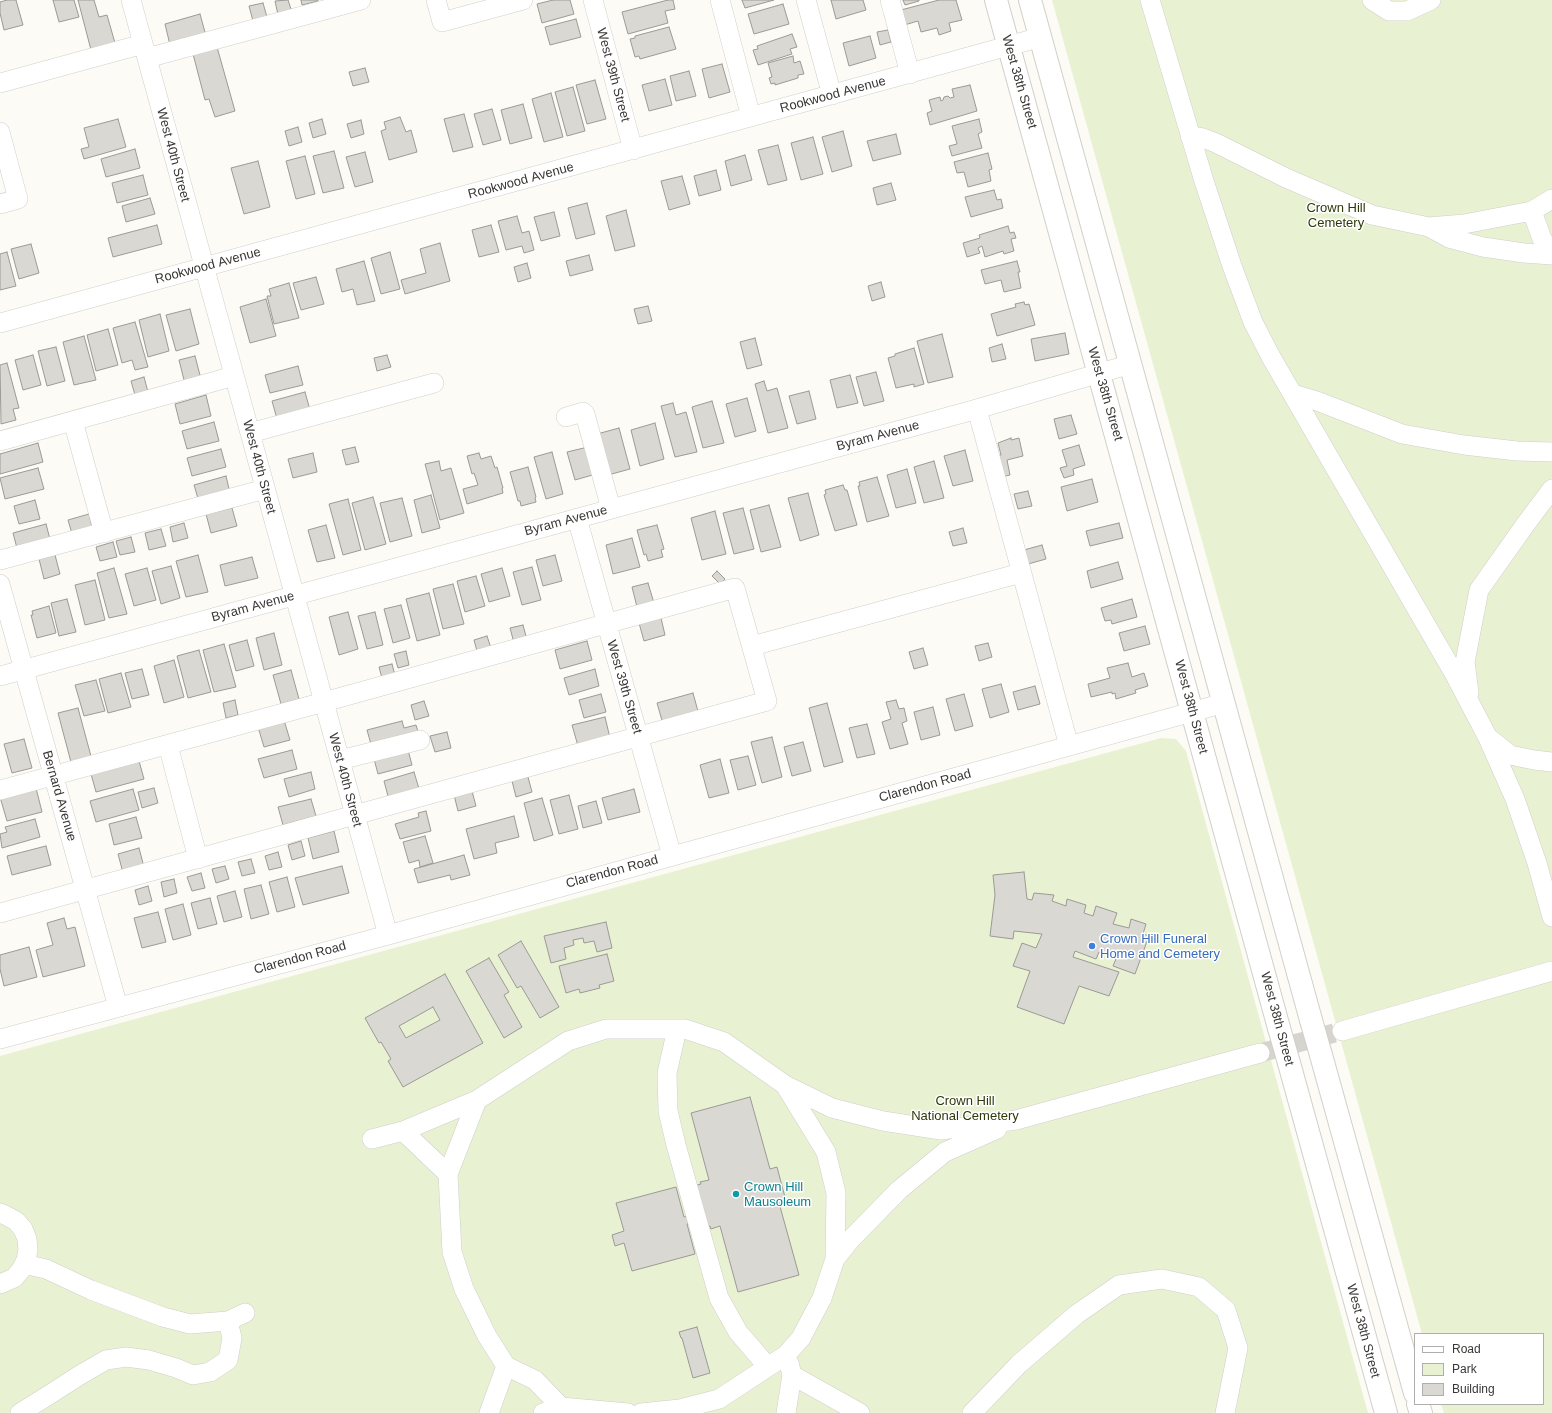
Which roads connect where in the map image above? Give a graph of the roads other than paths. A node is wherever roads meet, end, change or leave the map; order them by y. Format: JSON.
{"nodes":[{"id":1,"x":131,"y":0,"type":"edge"},
{"id":2,"x":361,"y":0,"type":"edge"},
{"id":3,"x":436,"y":0,"type":"edge"},
{"id":4,"x":523,"y":0,"type":"edge"},
{"id":5,"x":593,"y":0,"type":"edge"},
{"id":6,"x":720,"y":0,"type":"edge"},
{"id":7,"x":806,"y":0,"type":"edge"},
{"id":8,"x":890,"y":0,"type":"edge"},
{"id":9,"x":996,"y":0,"type":"edge"},
{"id":10,"x":1030,"y":0,"type":"edge"},
{"id":11,"x":1150,"y":0,"type":"edge"},
{"id":12,"x":1372,"y":0,"type":"edge"},
{"id":13,"x":1431,"y":0,"type":"edge"},
{"id":14,"x":1041,"y":37,"type":"junction"},
{"id":15,"x":1009,"y":46,"type":"junction"},
{"id":16,"x":145,"y":51,"type":"junction"},
{"id":17,"x":910,"y":74,"type":"junction"},
{"id":18,"x":0,"y":83,"type":"edge"},
{"id":19,"x":832,"y":95,"type":"junction"},
{"id":20,"x":751,"y":117,"type":"junction"},
{"id":21,"x":0,"y":132,"type":"edge"},
{"id":22,"x":1190,"y":136,"type":"junction"},
{"id":23,"x":633,"y":150,"type":"junction"},
{"id":24,"x":1552,"y":199,"type":"edge"},
{"id":25,"x":0,"y":204,"type":"edge"},
{"id":26,"x":1532,"y":211,"type":"junction"},
{"id":27,"x":1429,"y":227,"type":"junction"},
{"id":28,"x":1552,"y":255,"type":"edge"},
{"id":29,"x":204,"y":267,"type":"junction"},
{"id":30,"x":0,"y":323,"type":"edge"},
{"id":31,"x":1131,"y":364,"type":"junction"},
{"id":32,"x":1098,"y":374,"type":"junction"},
{"id":33,"x":234,"y":376,"type":"junction"},
{"id":34,"x":434,"y":383,"type":"dead end"},
{"id":35,"x":1293,"y":394,"type":"junction"},
{"id":36,"x":976,"y":409,"type":"junction"},
{"id":37,"x":566,"y":417,"type":"dead end"},
{"id":38,"x":74,"y":420,"type":"junction"},
{"id":39,"x":250,"y":432,"type":"junction"},
{"id":40,"x":0,"y":441,"type":"edge"},
{"id":41,"x":1552,"y":452,"type":"edge"},
{"id":42,"x":265,"y":489,"type":"junction"},
{"id":43,"x":1552,"y":489,"type":"edge"},
{"id":44,"x":611,"y":509,"type":"junction"},
{"id":45,"x":578,"y":518,"type":"junction"},
{"id":46,"x":104,"y":533,"type":"junction"},
{"id":47,"x":0,"y":560,"type":"edge"},
{"id":48,"x":1021,"y":573,"type":"junction"},
{"id":49,"x":0,"y":584,"type":"edge"},
{"id":50,"x":294,"y":595,"type":"junction"},
{"id":51,"x":607,"y":624,"type":"junction"},
{"id":52,"x":752,"y":646,"type":"junction"},
{"id":53,"x":1445,"y":659,"type":"junction"},
{"id":54,"x":1465,"y":662,"type":"junction"},
{"id":55,"x":24,"y":670,"type":"junction"},
{"id":56,"x":0,"y":676,"type":"edge"},
{"id":57,"x":324,"y":702,"type":"junction"},
{"id":58,"x":1224,"y":703,"type":"junction"},
{"id":59,"x":1470,"y":705,"type":"junction"},
{"id":60,"x":1192,"y":712,"type":"junction"},
{"id":61,"x":1487,"y":736,"type":"junction"},
{"id":62,"x":638,"y":737,"type":"junction"},
{"id":63,"x":420,"y":740,"type":"dead end"},
{"id":64,"x":168,"y":744,"type":"junction"},
{"id":65,"x":1069,"y":746,"type":"junction"},
{"id":66,"x":340,"y":760,"type":"junction"},
{"id":67,"x":1543,"y":761,"type":"edge"},
{"id":68,"x":53,"y":776,"type":"junction"},
{"id":69,"x":1508,"y":784,"type":"junction"},
{"id":70,"x":0,"y":790,"type":"edge"},
{"id":71,"x":355,"y":816,"type":"junction"},
{"id":72,"x":672,"y":856,"type":"junction"},
{"id":73,"x":198,"y":859,"type":"junction"},
{"id":74,"x":86,"y":890,"type":"junction"},
{"id":75,"x":0,"y":913,"type":"edge"},
{"id":76,"x":1552,"y":917,"type":"edge"},
{"id":77,"x":388,"y":934,"type":"junction"},
{"id":78,"x":1552,"y":971,"type":"edge"},
{"id":79,"x":118,"y":1007,"type":"junction"},
{"id":80,"x":677,"y":1029,"type":"junction"},
{"id":81,"x":1342,"y":1031,"type":"tunnel mouth"},
{"id":82,"x":0,"y":1039,"type":"edge"},
{"id":83,"x":1260,"y":1053,"type":"tunnel mouth"},
{"id":84,"x":785,"y":1085,"type":"junction"},
{"id":85,"x":477,"y":1100,"type":"junction"},
{"id":86,"x":1016,"y":1120,"type":"junction"},
{"id":87,"x":403,"y":1131,"type":"junction"},
{"id":88,"x":372,"y":1139,"type":"dead end"},
{"id":89,"x":448,"y":1174,"type":"junction"},
{"id":90,"x":0,"y":1214,"type":"edge"},
{"id":91,"x":835,"y":1259,"type":"junction"},
{"id":92,"x":24,"y":1264,"type":"junction"},
{"id":93,"x":0,"y":1284,"type":"edge"},
{"id":94,"x":786,"y":1355,"type":"junction"},
{"id":95,"x":506,"y":1366,"type":"junction"},
{"id":96,"x":768,"y":1367,"type":"junction"},
{"id":97,"x":792,"y":1374,"type":"junction"},
{"id":98,"x":1414,"y":1389,"type":"edge"},
{"id":99,"x":552,"y":1410,"type":"edge"},
{"id":100,"x":20,"y":1413,"type":"edge"},
{"id":101,"x":489,"y":1413,"type":"edge"},
{"id":102,"x":628,"y":1413,"type":"edge"},
{"id":103,"x":642,"y":1413,"type":"edge"},
{"id":104,"x":786,"y":1413,"type":"edge"},
{"id":105,"x":860,"y":1413,"type":"edge"},
{"id":106,"x":972,"y":1413,"type":"edge"},
{"id":107,"x":1225,"y":1413,"type":"edge"},
{"id":108,"x":1386,"y":1413,"type":"edge"}],
"edges":[{"from":1,"to":16,"type":"street","name":"West 40th Street"},
{"from":2,"to":16,"type":"street"},
{"from":3,"to":4,"type":"street"},
{"from":5,"to":23,"type":"street","name":"West 39th Street"},
{"from":6,"to":20,"type":"street"},
{"from":7,"to":19,"type":"street"},
{"from":8,"to":17,"type":"street"},
{"from":9,"to":15,"type":"main road","name":"West 38th Street"},
{"from":10,"to":14,"type":"main road"},
{"from":11,"to":22,"type":"street"},
{"from":12,"to":13,"type":"street"},
{"from":14,"to":15,"type":"street","name":"Rookwood Avenue"},
{"from":14,"to":31,"type":"main road"},
{"from":15,"to":17,"type":"street","name":"Rookwood Avenue"},
{"from":15,"to":32,"type":"main road","name":"West 38th Street"},
{"from":16,"to":18,"type":"street"},
{"from":16,"to":29,"type":"street","name":"West 40th Street"},
{"from":17,"to":19,"type":"street","name":"Rookwood Avenue"},
{"from":19,"to":20,"type":"street","name":"Rookwood Avenue"},
{"from":20,"to":23,"type":"street","name":"Rookwood Avenue"},
{"from":21,"to":25,"type":"street"},
{"from":22,"to":27,"type":"street"},
{"from":22,"to":35,"type":"street"},
{"from":23,"to":29,"type":"street","name":"Rookwood Avenue"},
{"from":24,"to":26,"type":"street"},
{"from":26,"to":27,"type":"street"},
{"from":26,"to":28,"type":"street"},
{"from":27,"to":28,"type":"street"},
{"from":29,"to":30,"type":"street","name":"Rookwood Avenue"},
{"from":29,"to":33,"type":"street","name":"West 40th Street"},
{"from":31,"to":32,"type":"street","name":"Byram Avenue"},
{"from":31,"to":58,"type":"main road"},
{"from":32,"to":36,"type":"street","name":"Byram Avenue"},
{"from":32,"to":60,"type":"main road","name":"West 38th Street"},
{"from":33,"to":38,"type":"street"},
{"from":33,"to":39,"type":"street","name":"West 40th Street"},
{"from":34,"to":39,"type":"street"},
{"from":35,"to":41,"type":"street"},
{"from":35,"to":53,"type":"street"},
{"from":36,"to":44,"type":"street","name":"Byram Avenue"},
{"from":36,"to":48,"type":"street"},
{"from":37,"to":44,"type":"street"},
{"from":38,"to":40,"type":"street"},
{"from":38,"to":46,"type":"street"},
{"from":39,"to":42,"type":"street","name":"West 40th Street"},
{"from":42,"to":46,"type":"street"},
{"from":42,"to":50,"type":"street","name":"West 40th Street"},
{"from":43,"to":54,"type":"street"},
{"from":44,"to":45,"type":"street","name":"Byram Avenue"},
{"from":45,"to":50,"type":"street","name":"Byram Avenue"},
{"from":45,"to":51,"type":"street","name":"West 39th Street"},
{"from":46,"to":47,"type":"street"},
{"from":48,"to":52,"type":"street"},
{"from":48,"to":65,"type":"street"},
{"from":49,"to":55,"type":"street","name":"Bernard Avenue"},
{"from":50,"to":55,"type":"street","name":"Byram Avenue"},
{"from":50,"to":57,"type":"street","name":"West 40th Street"},
{"from":51,"to":52,"type":"street"},
{"from":51,"to":57,"type":"street"},
{"from":51,"to":62,"type":"street","name":"West 39th Street"},
{"from":52,"to":62,"type":"street"},
{"from":53,"to":54,"type":"street"},
{"from":53,"to":59,"type":"street"},
{"from":54,"to":59,"type":"street"},
{"from":55,"to":56,"type":"street","name":"Byram Avenue"},
{"from":55,"to":68,"type":"street","name":"Bernard Avenue"},
{"from":57,"to":64,"type":"street"},
{"from":57,"to":66,"type":"street","name":"West 40th Street"},
{"from":58,"to":60,"type":"street","name":"Clarendon Road"},
{"from":58,"to":98,"type":"main road","bridge":true},
{"from":59,"to":61,"type":"street"},
{"from":60,"to":65,"type":"street","name":"Clarendon Road"},
{"from":60,"to":108,"type":"main road","name":"West 38th Street","bridge":true},
{"from":61,"to":67,"type":"street"},
{"from":61,"to":69,"type":"street"},
{"from":62,"to":71,"type":"street"},
{"from":62,"to":72,"type":"street","name":"West 39th Street"},
{"from":63,"to":66,"type":"street"},
{"from":64,"to":68,"type":"street"},
{"from":64,"to":73,"type":"street"},
{"from":65,"to":72,"type":"street","name":"Clarendon Road"},
{"from":66,"to":71,"type":"street","name":"West 40th Street"},
{"from":67,"to":69,"type":"street"},
{"from":68,"to":70,"type":"street"},
{"from":68,"to":74,"type":"street","name":"Bernard Avenue"},
{"from":69,"to":76,"type":"street"},
{"from":71,"to":73,"type":"street"},
{"from":71,"to":77,"type":"street","name":"West 40th Street"},
{"from":72,"to":77,"type":"street","name":"Clarendon Road"},
{"from":73,"to":74,"type":"street"},
{"from":74,"to":75,"type":"street"},
{"from":74,"to":79,"type":"street","name":"Bernard Avenue"},
{"from":77,"to":79,"type":"street","name":"Clarendon Road"},
{"from":78,"to":81,"type":"street"},
{"from":79,"to":82,"type":"street","name":"Clarendon Road"},
{"from":80,"to":84,"type":"street"},
{"from":80,"to":85,"type":"street"},
{"from":80,"to":96,"type":"street"},
{"from":83,"to":86,"type":"street"},
{"from":84,"to":86,"type":"street"},
{"from":84,"to":91,"type":"street"},
{"from":85,"to":87,"type":"street"},
{"from":85,"to":89,"type":"street"},
{"from":86,"to":91,"type":"street"},
{"from":87,"to":88,"type":"street"},
{"from":87,"to":89,"type":"street"},
{"from":89,"to":95,"type":"street"},
{"from":90,"to":92,"type":"street"},
{"from":91,"to":94,"type":"street"},
{"from":92,"to":93,"type":"street"},
{"from":92,"to":100,"type":"street"},
{"from":94,"to":96,"type":"street"},
{"from":94,"to":97,"type":"street"},
{"from":95,"to":99,"type":"street"},
{"from":95,"to":101,"type":"street"},
{"from":96,"to":103,"type":"street"},
{"from":97,"to":104,"type":"street"},
{"from":97,"to":105,"type":"street"},
{"from":99,"to":102,"type":"street"},
{"from":106,"to":107,"type":"street"}]}
